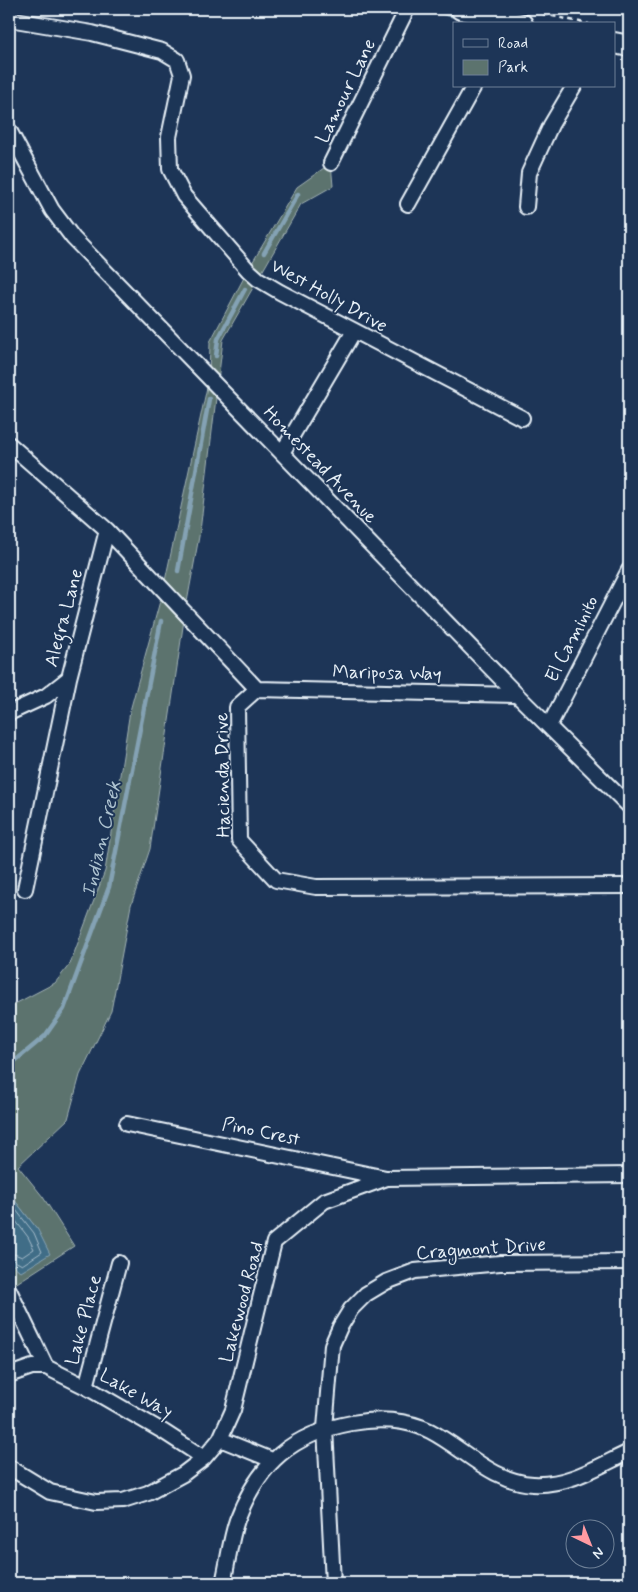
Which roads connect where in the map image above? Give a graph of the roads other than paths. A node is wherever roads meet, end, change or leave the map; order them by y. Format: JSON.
{"nodes":[{"id":1,"x":408,"y":9,"type":"edge"},
{"id":2,"x":461,"y":9,"type":"edge"},
{"id":3,"x":525,"y":17,"type":"edge"},
{"id":4,"x":9,"y":19,"type":"edge"},
{"id":5,"x":498,"y":21,"type":"edge"},
{"id":6,"x":616,"y":43,"type":"edge"},
{"id":7,"x":629,"y":46,"type":"edge"},
{"id":8,"x":473,"y":88,"type":"edge"},
{"id":9,"x":573,"y":88,"type":"edge"},
{"id":10,"x":9,"y":131,"type":"edge"},
{"id":11,"x":331,"y":163,"type":"dead end"},
{"id":12,"x":408,"y":204,"type":"dead end"},
{"id":13,"x":526,"y":207,"type":"dead end"},
{"id":14,"x":354,"y":331,"type":"junction"},
{"id":15,"x":522,"y":418,"type":"dead end"},
{"id":16,"x":9,"y":444,"type":"edge"},
{"id":17,"x":282,"y":453,"type":"junction"},
{"id":18,"x":107,"y":530,"type":"junction"},
{"id":19,"x":629,"y":570,"type":"edge"},
{"id":20,"x":69,"y":678,"type":"junction"},
{"id":21,"x":257,"y":689,"type":"junction"},
{"id":22,"x":517,"y":695,"type":"junction"},
{"id":23,"x":9,"y":713,"type":"edge"},
{"id":24,"x":549,"y":726,"type":"junction"},
{"id":25,"x":629,"y":806,"type":"edge"},
{"id":26,"x":629,"y":886,"type":"edge"},
{"id":27,"x":25,"y":889,"type":"dead end"},
{"id":28,"x":127,"y":1124,"type":"dead end"},
{"id":29,"x":629,"y":1175,"type":"edge"},
{"id":30,"x":387,"y":1178,"type":"junction"},
{"id":31,"x":629,"y":1262,"type":"edge"},
{"id":32,"x":119,"y":1263,"type":"dead end"},
{"id":33,"x":9,"y":1290,"type":"edge"},
{"id":34,"x":46,"y":1367,"type":"junction"},
{"id":35,"x":9,"y":1375,"type":"edge"},
{"id":36,"x":86,"y":1387,"type":"junction"},
{"id":37,"x":325,"y":1428,"type":"junction"},
{"id":38,"x":220,"y":1439,"type":"junction"},
{"id":39,"x":629,"y":1452,"type":"edge"},
{"id":40,"x":204,"y":1458,"type":"junction"},
{"id":41,"x":272,"y":1460,"type":"junction"},
{"id":42,"x":9,"y":1467,"type":"edge"},
{"id":43,"x":223,"y":1583,"type":"edge"},
{"id":44,"x":332,"y":1583,"type":"edge"}],
"edges":[{"from":1,"to":11,"type":"street","name":"Lamour Lane"},
{"from":2,"to":5,"type":"street"},
{"from":3,"to":5,"type":"street"},
{"from":4,"to":14,"type":"street","name":"West Holly Drive"},
{"from":6,"to":7,"type":"street"},
{"from":8,"to":12,"type":"street"},
{"from":9,"to":13,"type":"street"},
{"from":10,"to":17,"type":"street","name":"Homestead Avenue"},
{"from":14,"to":15,"type":"street","name":"West Holly Drive"},
{"from":14,"to":17,"type":"street"},
{"from":16,"to":18,"type":"street"},
{"from":17,"to":22,"type":"street","name":"Homestead Avenue"},
{"from":18,"to":20,"type":"street","name":"Alegra Lane"},
{"from":18,"to":21,"type":"street"},
{"from":19,"to":24,"type":"street","name":"El Caminito"},
{"from":20,"to":23,"type":"street","name":"Alegra Lane"},
{"from":20,"to":27,"type":"street"},
{"from":21,"to":22,"type":"street","name":"Mariposa Way"},
{"from":21,"to":26,"type":"street","name":"Hacienda Drive"},
{"from":22,"to":24,"type":"street","name":"Homestead Avenue"},
{"from":24,"to":25,"type":"street","name":"Homestead Avenue"},
{"from":28,"to":30,"type":"street","name":"Pino Crest"},
{"from":29,"to":30,"type":"street","name":"Lakewood Road"},
{"from":30,"to":38,"type":"street","name":"Lakewood Road"},
{"from":31,"to":37,"type":"street","name":"Cragmont Drive"},
{"from":32,"to":36,"type":"street","name":"Lake Place"},
{"from":33,"to":34,"type":"street"},
{"from":34,"to":35,"type":"street"},
{"from":34,"to":36,"type":"street","name":"Lake Way"},
{"from":36,"to":40,"type":"street","name":"Lake Way"},
{"from":37,"to":39,"type":"street"},
{"from":37,"to":41,"type":"street"},
{"from":37,"to":44,"type":"street","name":"Cragmont Drive"},
{"from":38,"to":40,"type":"street","name":"Lakewood Road"},
{"from":38,"to":41,"type":"street"},
{"from":40,"to":42,"type":"street","name":"Lakewood Road"},
{"from":41,"to":43,"type":"street"}]}
